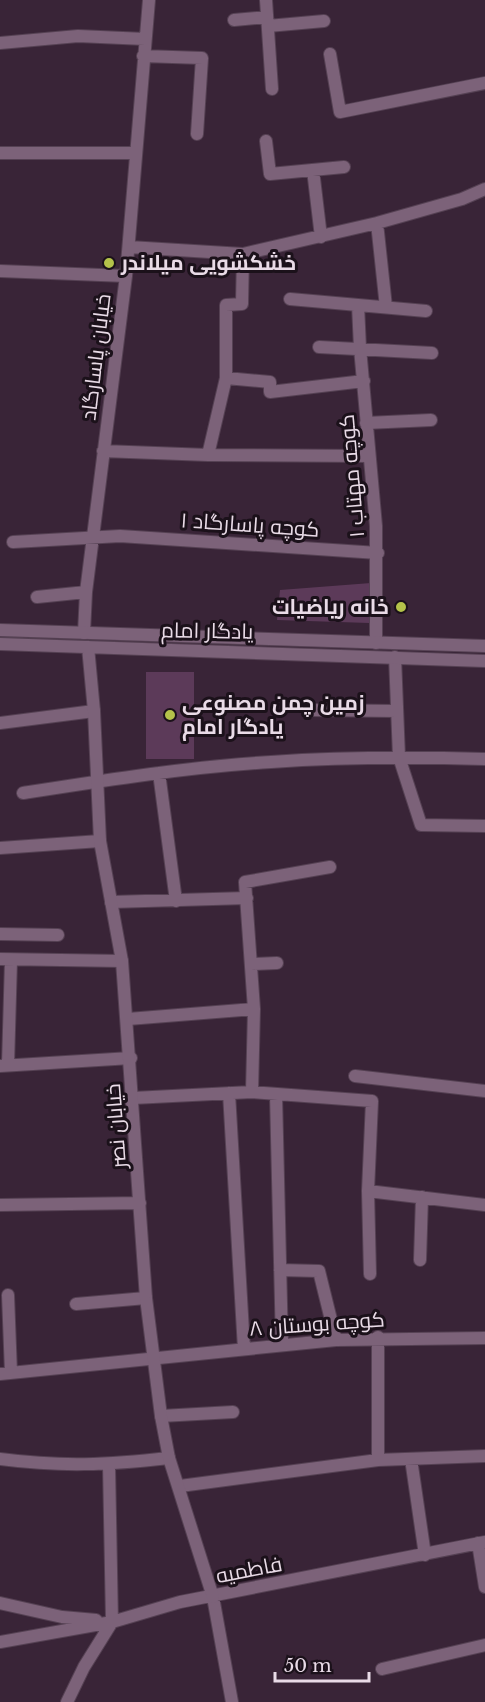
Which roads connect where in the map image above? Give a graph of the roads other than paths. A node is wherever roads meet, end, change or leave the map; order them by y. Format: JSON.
{"nodes":[{"id":1,"x":149,"y":0,"type":"edge"},
{"id":2,"x":266,"y":0,"type":"edge"},
{"id":3,"x":234,"y":20,"type":"dead end"},
{"id":4,"x":324,"y":21,"type":"dead end"},
{"id":5,"x":267,"y":22,"type":"junction"},
{"id":6,"x":145,"y":39,"type":"junction"},
{"id":7,"x":0,"y":43,"type":"edge"},
{"id":8,"x":330,"y":54,"type":"dead end"},
{"id":9,"x":143,"y":56,"type":"junction"},
{"id":10,"x":485,"y":83,"type":"edge"},
{"id":11,"x":272,"y":89,"type":"dead end"},
{"id":12,"x":197,"y":134,"type":"dead end"},
{"id":13,"x":266,"y":141,"type":"dead end"},
{"id":14,"x":0,"y":153,"type":"edge"},
{"id":15,"x":134,"y":153,"type":"junction"},
{"id":16,"x":344,"y":167,"type":"dead end"},
{"id":17,"x":313,"y":170,"type":"junction"},
{"id":18,"x":485,"y":189,"type":"edge"},
{"id":19,"x":377,"y":223,"type":"junction"},
{"id":20,"x":321,"y":237,"type":"junction"},
{"id":21,"x":129,"y":248,"type":"junction"},
{"id":22,"x":243,"y":254,"type":"junction"},
{"id":23,"x":0,"y":271,"type":"edge"},
{"id":24,"x":126,"y":276,"type":"junction"},
{"id":25,"x":290,"y":299,"type":"dead end"},
{"id":26,"x":358,"y":305,"type":"junction"},
{"id":27,"x":386,"y":307,"type":"junction"},
{"id":28,"x":426,"y":311,"type":"dead end"},
{"id":29,"x":319,"y":347,"type":"dead end"},
{"id":30,"x":360,"y":348,"type":"junction"},
{"id":31,"x":432,"y":353,"type":"dead end"},
{"id":32,"x":226,"y":378,"type":"junction"},
{"id":33,"x":364,"y":381,"type":"junction"},
{"id":34,"x":431,"y":420,"type":"dead end"},
{"id":35,"x":366,"y":423,"type":"junction"},
{"id":36,"x":103,"y":451,"type":"junction"},
{"id":37,"x":208,"y":455,"type":"junction"},
{"id":38,"x":369,"y":456,"type":"junction"},
{"id":39,"x":92,"y":540,"type":"junction"},
{"id":40,"x":13,"y":542,"type":"dead end"},
{"id":41,"x":378,"y":553,"type":"junction"},
{"id":42,"x":86,"y":592,"type":"junction"},
{"id":43,"x":37,"y":597,"type":"dead end"},
{"id":44,"x":0,"y":630,"type":"edge"},
{"id":45,"x":84,"y":633,"type":"junction"},
{"id":46,"x":233,"y":636,"type":"junction"},
{"id":47,"x":376,"y":643,"type":"junction"},
{"id":48,"x":0,"y":644,"type":"edge"},
{"id":49,"x":485,"y":646,"type":"edge"},
{"id":50,"x":88,"y":647,"type":"junction"},
{"id":51,"x":233,"y":650,"type":"junction"},
{"id":52,"x":396,"y":657,"type":"junction"},
{"id":53,"x":485,"y":661,"type":"edge"},
{"id":54,"x":308,"y":710,"type":"dead end"},
{"id":55,"x":94,"y":711,"type":"junction"},
{"id":56,"x":397,"y":711,"type":"junction"},
{"id":57,"x":0,"y":723,"type":"edge"},
{"id":58,"x":399,"y":757,"type":"junction"},
{"id":59,"x":485,"y":759,"type":"edge"},
{"id":60,"x":159,"y":773,"type":"junction"},
{"id":61,"x":97,"y":781,"type":"junction"},
{"id":62,"x":23,"y":793,"type":"dead end"},
{"id":63,"x":485,"y":826,"type":"edge"},
{"id":64,"x":100,"y":841,"type":"junction"},
{"id":65,"x":0,"y":848,"type":"edge"},
{"id":66,"x":330,"y":867,"type":"dead end"},
{"id":67,"x":247,"y":898,"type":"junction"},
{"id":68,"x":176,"y":901,"type":"junction"},
{"id":69,"x":111,"y":902,"type":"junction"},
{"id":70,"x":0,"y":934,"type":"edge"},
{"id":71,"x":58,"y":935,"type":"dead end"},
{"id":72,"x":5,"y":959,"type":"edge"},
{"id":73,"x":122,"y":961,"type":"junction"},
{"id":74,"x":277,"y":963,"type":"dead end"},
{"id":75,"x":251,"y":964,"type":"junction"},
{"id":76,"x":254,"y":1009,"type":"junction"},
{"id":77,"x":128,"y":1019,"type":"junction"},
{"id":78,"x":131,"y":1058,"type":"junction"},
{"id":79,"x":4,"y":1065,"type":"edge"},
{"id":80,"x":355,"y":1076,"type":"dead end"},
{"id":81,"x":485,"y":1091,"type":"edge"},
{"id":82,"x":252,"y":1092,"type":"junction"},
{"id":83,"x":229,"y":1093,"type":"junction"},
{"id":84,"x":276,"y":1095,"type":"junction"},
{"id":85,"x":133,"y":1098,"type":"junction"},
{"id":86,"x":368,"y":1191,"type":"junction"},
{"id":87,"x":422,"y":1197,"type":"junction"},
{"id":88,"x":140,"y":1203,"type":"junction"},
{"id":89,"x":0,"y":1205,"type":"edge"},
{"id":90,"x":485,"y":1205,"type":"edge"},
{"id":91,"x":420,"y":1260,"type":"dead end"},
{"id":92,"x":280,"y":1270,"type":"junction"},
{"id":93,"x":370,"y":1274,"type":"dead end"},
{"id":94,"x":8,"y":1295,"type":"dead end"},
{"id":95,"x":146,"y":1298,"type":"junction"},
{"id":96,"x":76,"y":1304,"type":"dead end"},
{"id":97,"x":378,"y":1337,"type":"junction"},
{"id":98,"x":485,"y":1338,"type":"edge"},
{"id":99,"x":336,"y":1340,"type":"junction"},
{"id":100,"x":282,"y":1345,"type":"junction"},
{"id":101,"x":244,"y":1349,"type":"junction"},
{"id":102,"x":153,"y":1358,"type":"junction"},
{"id":103,"x":6,"y":1374,"type":"edge"},
{"id":104,"x":233,"y":1412,"type":"dead end"},
{"id":105,"x":161,"y":1416,"type":"junction"},
{"id":106,"x":485,"y":1456,"type":"edge"},
{"id":107,"x":169,"y":1458,"type":"junction"},
{"id":108,"x":0,"y":1459,"type":"edge"},
{"id":109,"x":411,"y":1459,"type":"junction"},
{"id":110,"x":378,"y":1460,"type":"junction"},
{"id":111,"x":109,"y":1465,"type":"junction"},
{"id":112,"x":180,"y":1486,"type":"junction"},
{"id":113,"x":481,"y":1542,"type":"edge"},
{"id":114,"x":425,"y":1555,"type":"junction"},
{"id":115,"x":485,"y":1587,"type":"edge"},
{"id":116,"x":213,"y":1597,"type":"junction"},
{"id":117,"x":0,"y":1603,"type":"edge"},
{"id":118,"x":112,"y":1622,"type":"junction"},
{"id":119,"x":0,"y":1642,"type":"edge"},
{"id":120,"x":485,"y":1645,"type":"edge"},
{"id":121,"x":382,"y":1669,"type":"dead end"},
{"id":122,"x":67,"y":1702,"type":"edge"},
{"id":123,"x":232,"y":1702,"type":"edge"}],
"edges":[{"from":1,"to":6,"type":"street","name":"خیابان پاسارگاد"},
{"from":2,"to":5,"type":"street"},
{"from":3,"to":5,"type":"street"},
{"from":4,"to":5,"type":"street"},
{"from":5,"to":11,"type":"street"},
{"from":6,"to":7,"type":"street"},
{"from":6,"to":9,"type":"street","name":"خیابان پاسارگاد"},
{"from":8,"to":10,"type":"street"},
{"from":9,"to":12,"type":"street"},
{"from":9,"to":15,"type":"street","name":"خیابان پاسارگاد"},
{"from":13,"to":17,"type":"street"},
{"from":14,"to":15,"type":"street"},
{"from":15,"to":21,"type":"street","name":"خیابان پاسارگاد"},
{"from":16,"to":17,"type":"street"},
{"from":17,"to":20,"type":"street"},
{"from":18,"to":19,"type":"street"},
{"from":19,"to":20,"type":"street"},
{"from":19,"to":27,"type":"street"},
{"from":20,"to":22,"type":"street"},
{"from":21,"to":22,"type":"street"},
{"from":21,"to":24,"type":"street","name":"خیابان پاسارگاد"},
{"from":22,"to":32,"type":"street"},
{"from":23,"to":24,"type":"street"},
{"from":24,"to":36,"type":"street","name":"خیابان پاسارگاد"},
{"from":25,"to":26,"type":"street"},
{"from":26,"to":27,"type":"street"},
{"from":26,"to":30,"type":"street","name":"کوچه مهتاب ۱"},
{"from":27,"to":28,"type":"street"},
{"from":29,"to":30,"type":"street"},
{"from":30,"to":31,"type":"street"},
{"from":30,"to":33,"type":"street","name":"کوچه مهتاب ۱"},
{"from":32,"to":33,"type":"street"},
{"from":32,"to":37,"type":"street"},
{"from":33,"to":35,"type":"street","name":"کوچه مهتاب ۱"},
{"from":34,"to":35,"type":"street"},
{"from":35,"to":38,"type":"street","name":"کوچه مهتاب ۱"},
{"from":36,"to":37,"type":"street"},
{"from":36,"to":39,"type":"street","name":"خیابان پاسارگاد"},
{"from":37,"to":38,"type":"street"},
{"from":38,"to":41,"type":"street","name":"کوچه مهتاب ۱"},
{"from":39,"to":40,"type":"street","name":"کوچه پاسارگاد ۱"},
{"from":39,"to":41,"type":"street","name":"کوچه پاسارگاد ۱"},
{"from":39,"to":42,"type":"street","name":"خیابان پاسارگاد"},
{"from":41,"to":47,"type":"street","name":"کوچه مهتاب ۱"},
{"from":42,"to":43,"type":"street"},
{"from":42,"to":45,"type":"street","name":"خیابان پاسارگاد"},
{"from":44,"to":45,"type":"street","name":"یادگار امام"},
{"from":45,"to":46,"type":"street","name":"یادگار امام"},
{"from":46,"to":47,"type":"street","name":"یادگار امام"},
{"from":46,"to":51,"type":"street"},
{"from":47,"to":49,"type":"street","name":"یادگار امام"},
{"from":48,"to":50,"type":"street","name":"یادگار امام"},
{"from":50,"to":51,"type":"street","name":"یادگار امام"},
{"from":50,"to":55,"type":"street","name":"خیابان نصر"},
{"from":51,"to":52,"type":"street","name":"یادگار امام"},
{"from":52,"to":53,"type":"street","name":"یادگار امام"},
{"from":52,"to":56,"type":"street"},
{"from":54,"to":56,"type":"street"},
{"from":55,"to":57,"type":"street"},
{"from":55,"to":61,"type":"street","name":"خیابان نصر"},
{"from":56,"to":58,"type":"street"},
{"from":58,"to":59,"type":"street"},
{"from":58,"to":60,"type":"street"},
{"from":58,"to":63,"type":"street"},
{"from":60,"to":61,"type":"street"},
{"from":60,"to":68,"type":"street"},
{"from":61,"to":62,"type":"street"},
{"from":61,"to":64,"type":"street","name":"خیابان نصر"},
{"from":64,"to":65,"type":"street"},
{"from":64,"to":69,"type":"street","name":"خیابان نصر"},
{"from":66,"to":67,"type":"street"},
{"from":67,"to":68,"type":"street"},
{"from":67,"to":75,"type":"street"},
{"from":68,"to":69,"type":"street"},
{"from":69,"to":73,"type":"street","name":"خیابان نصر"},
{"from":70,"to":71,"type":"street"},
{"from":72,"to":73,"type":"street"},
{"from":72,"to":79,"type":"street"},
{"from":73,"to":77,"type":"street","name":"خیابان نصر"},
{"from":74,"to":75,"type":"street"},
{"from":75,"to":76,"type":"street"},
{"from":76,"to":77,"type":"street"},
{"from":76,"to":82,"type":"street"},
{"from":77,"to":78,"type":"street","name":"خیابان نصر"},
{"from":78,"to":79,"type":"street"},
{"from":78,"to":85,"type":"street","name":"خیابان نصر"},
{"from":80,"to":81,"type":"street"},
{"from":82,"to":83,"type":"street"},
{"from":82,"to":84,"type":"street"},
{"from":83,"to":85,"type":"street"},
{"from":83,"to":101,"type":"street"},
{"from":84,"to":86,"type":"street"},
{"from":84,"to":92,"type":"street"},
{"from":85,"to":88,"type":"street","name":"خیابان نصر"},
{"from":86,"to":87,"type":"street"},
{"from":86,"to":93,"type":"street"},
{"from":87,"to":90,"type":"street"},
{"from":87,"to":91,"type":"street"},
{"from":88,"to":89,"type":"street"},
{"from":88,"to":95,"type":"street","name":"خیابان نصر"},
{"from":92,"to":99,"type":"street"},
{"from":92,"to":100,"type":"street"},
{"from":94,"to":103,"type":"street"},
{"from":95,"to":96,"type":"street"},
{"from":95,"to":102,"type":"street","name":"خیابان نصر"},
{"from":97,"to":98,"type":"street","name":"کوچه بوستان ۸"},
{"from":97,"to":99,"type":"street","name":"کوچه بوستان ۸"},
{"from":97,"to":110,"type":"street"},
{"from":99,"to":100,"type":"street","name":"کوچه بوستان ۸"},
{"from":100,"to":101,"type":"street","name":"کوچه بوستان ۸"},
{"from":101,"to":102,"type":"street","name":"کوچه بوستان ۸"},
{"from":102,"to":103,"type":"street","name":"کوچه بوستان ۸"},
{"from":102,"to":105,"type":"street","name":"خیابان نصر"},
{"from":104,"to":105,"type":"street"},
{"from":105,"to":107,"type":"street","name":"خیابان نصر"},
{"from":106,"to":109,"type":"street"},
{"from":107,"to":111,"type":"street"},
{"from":107,"to":112,"type":"street","name":"خیابان نصر"},
{"from":108,"to":111,"type":"street"},
{"from":109,"to":110,"type":"street"},
{"from":109,"to":114,"type":"street"},
{"from":110,"to":112,"type":"street"},
{"from":111,"to":118,"type":"street"},
{"from":112,"to":116,"type":"street","name":"خیابان نصر"},
{"from":113,"to":114,"type":"street","name":"فاطمیه"},
{"from":113,"to":115,"type":"street"},
{"from":114,"to":116,"type":"street","name":"فاطمیه"},
{"from":116,"to":118,"type":"street","name":"فاطمیه"},
{"from":116,"to":123,"type":"street","name":"خیابان نصر"},
{"from":117,"to":118,"type":"street"},
{"from":118,"to":119,"type":"street","name":"فاطمیه"},
{"from":118,"to":122,"type":"street"},
{"from":120,"to":121,"type":"street"}]}
